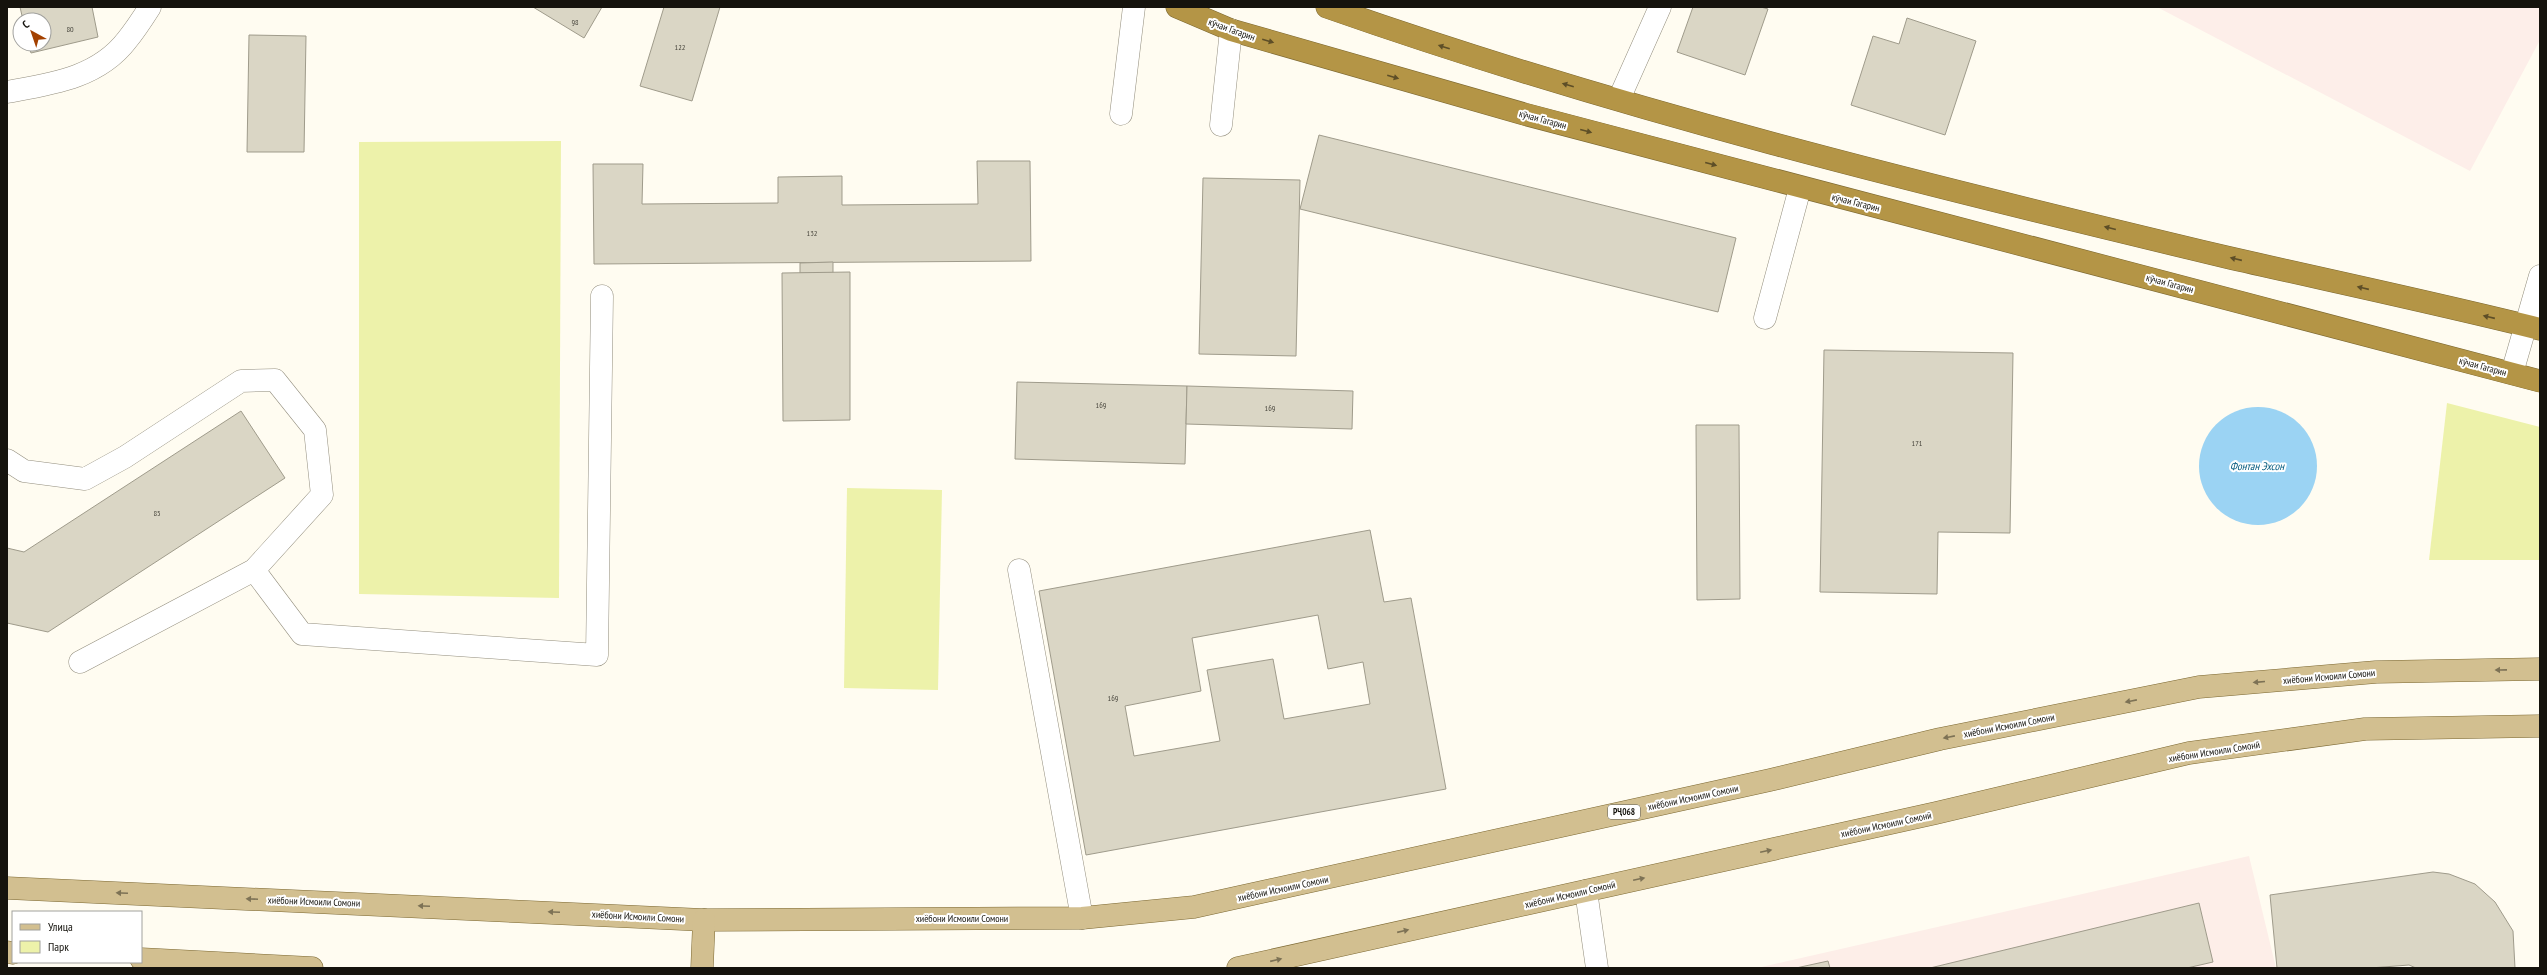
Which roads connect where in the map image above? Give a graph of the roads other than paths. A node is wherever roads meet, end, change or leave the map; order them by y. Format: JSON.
{"nodes":[{"id":1,"x":150,"y":7,"type":"edge"},
{"id":2,"x":1134,"y":7,"type":"edge"},
{"id":3,"x":1177,"y":7,"type":"edge"},
{"id":4,"x":1327,"y":7,"type":"edge"},
{"id":5,"x":1660,"y":7,"type":"edge"},
{"id":6,"x":1231,"y":30,"type":"junction"},
{"id":7,"x":7,"y":92,"type":"edge"},
{"id":8,"x":1619,"y":99,"type":"junction"},
{"id":9,"x":1121,"y":114,"type":"dead end"},
{"id":10,"x":1221,"y":125,"type":"dead end"},
{"id":11,"x":1800,"y":188,"type":"junction"},
{"id":12,"x":2540,"y":276,"type":"edge"},
{"id":13,"x":602,"y":296,"type":"dead end"},
{"id":14,"x":1765,"y":318,"type":"dead end"},
{"id":15,"x":2534,"y":327,"type":"edge"},
{"id":16,"x":2512,"y":373,"type":"junction"},
{"id":17,"x":2540,"y":381,"type":"edge"},
{"id":18,"x":7,"y":460,"type":"edge"},
{"id":19,"x":254,"y":570,"type":"junction"},
{"id":20,"x":1019,"y":570,"type":"dead end"},
{"id":21,"x":80,"y":662,"type":"dead end"},
{"id":22,"x":2540,"y":669,"type":"edge"},
{"id":23,"x":2540,"y":726,"type":"edge"},
{"id":24,"x":7,"y":888,"type":"edge"},
{"id":25,"x":1586,"y":891,"type":"junction"},
{"id":26,"x":1082,"y":918,"type":"junction"},
{"id":27,"x":704,"y":920,"type":"junction"},
{"id":28,"x":142,"y":959,"type":"edge"},
{"id":29,"x":312,"y":968,"type":"edge"},
{"id":30,"x":702,"y":968,"type":"edge"},
{"id":31,"x":1238,"y":968,"type":"edge"},
{"id":32,"x":1598,"y":968,"type":"edge"}],
"edges":[{"from":1,"to":7,"type":"street"},
{"from":2,"to":9,"type":"street"},
{"from":3,"to":6,"type":"highway","name":"кӯчаи Гагарин"},
{"from":8,"to":4,"type":"highway","one_way":true},
{"from":5,"to":8,"type":"street"},
{"from":6,"to":10,"type":"street"},
{"from":6,"to":11,"type":"highway","name":"кӯчаи Гагарин","one_way":true},
{"from":15,"to":8,"type":"highway","one_way":true},
{"from":11,"to":14,"type":"street"},
{"from":11,"to":16,"type":"highway","name":"кӯчаи Гагарин"},
{"from":12,"to":15,"type":"street"},
{"from":13,"to":19,"type":"street"},
{"from":15,"to":16,"type":"street"},
{"from":16,"to":17,"type":"highway","name":"кӯчаи Гагарин"},
{"from":18,"to":19,"type":"street"},
{"from":19,"to":21,"type":"street"},
{"from":20,"to":26,"type":"street"},
{"from":22,"to":26,"type":"main road","name":"хиёбони Исмоили Сомони","number":"РҶ068","one_way":true},
{"from":25,"to":23,"type":"main road","name":"хиёбони Исмоили Сомонӣ","one_way":true},
{"from":27,"to":24,"type":"main road","name":"хиёбони Исмоили Сомони","one_way":true},
{"from":31,"to":25,"type":"main road","name":"хиёбони Исмоили Сомонӣ","one_way":true},
{"from":25,"to":32,"type":"street"},
{"from":26,"to":27,"type":"main road","name":"хиёбони Исмоили Сомони","number":"РҶ068"},
{"from":27,"to":30,"type":"main road"},
{"from":28,"to":29,"type":"main road"}]}
